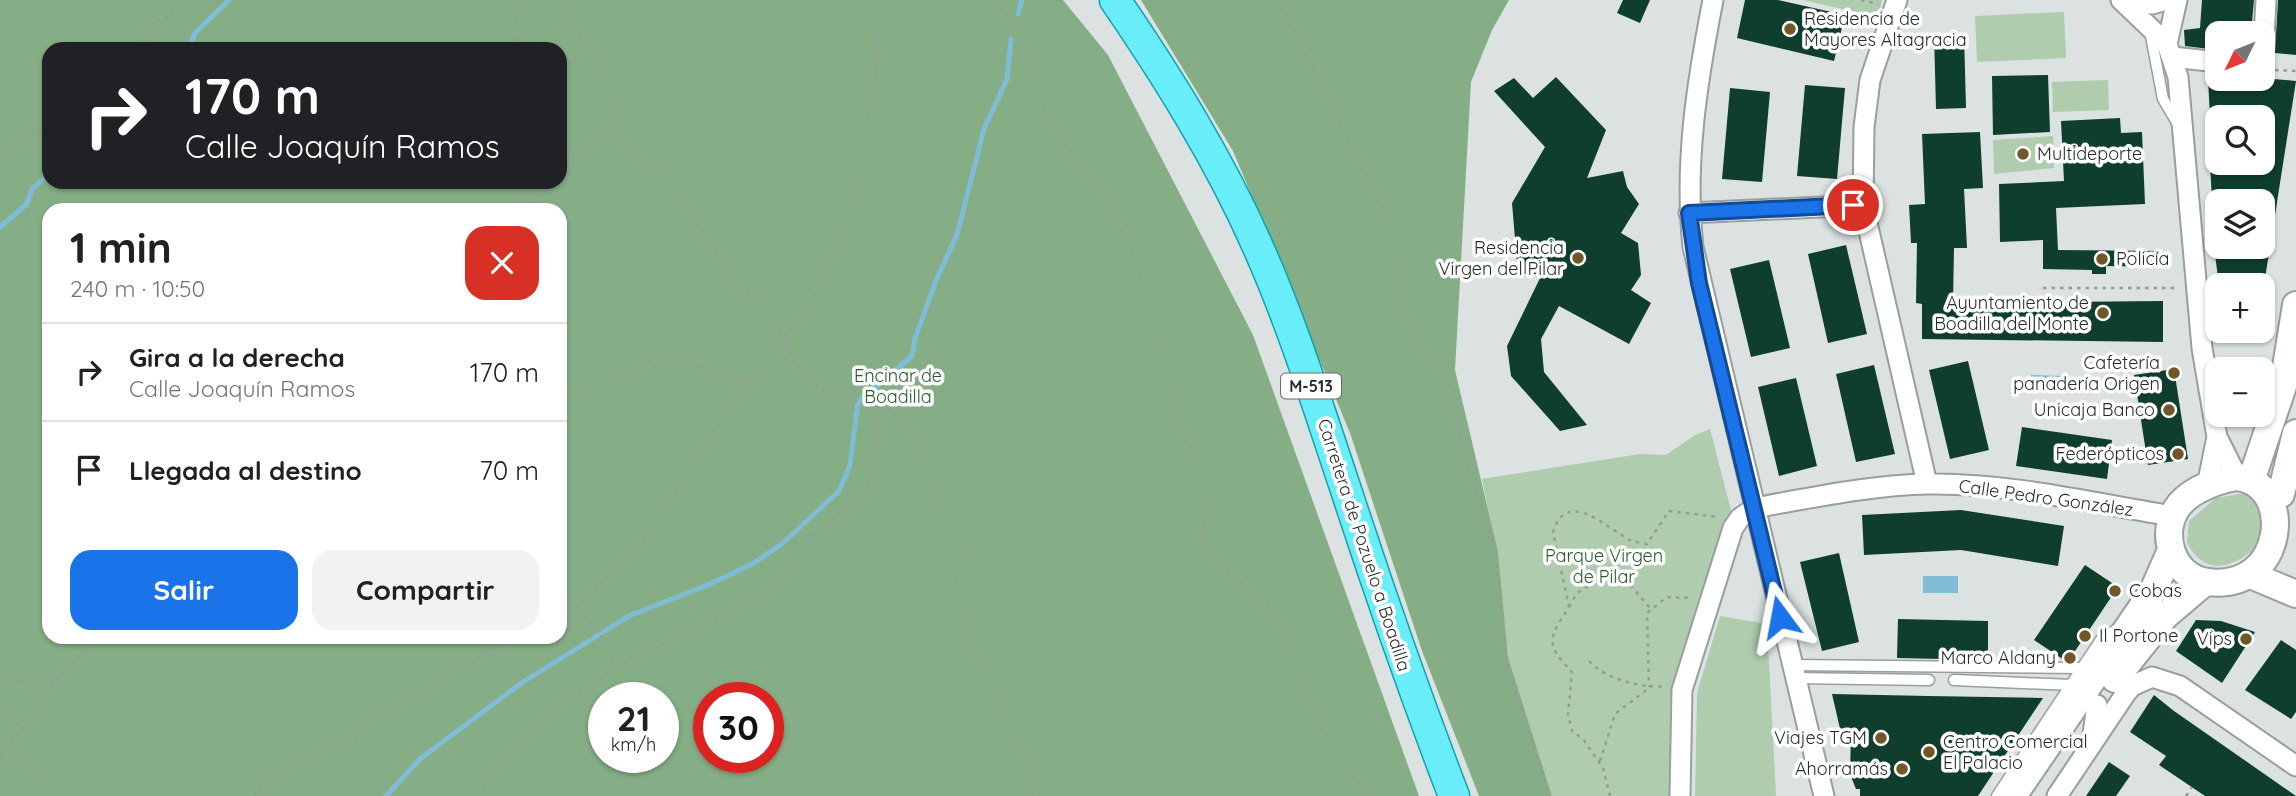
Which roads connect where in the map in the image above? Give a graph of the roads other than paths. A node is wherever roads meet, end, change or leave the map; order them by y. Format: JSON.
{"nodes":[{"id":1,"x":1115,"y":0,"type":"edge"},
{"id":2,"x":1713,"y":0,"type":"edge"},
{"id":3,"x":2121,"y":0,"type":"edge"},
{"id":4,"x":2139,"y":0,"type":"edge"},
{"id":5,"x":2166,"y":0,"type":"edge"},
{"id":6,"x":2177,"y":0,"type":"edge"},
{"id":7,"x":2266,"y":0,"type":"edge"},
{"id":8,"x":1887,"y":2,"type":"edge"},
{"id":9,"x":2267,"y":21,"type":"edge"},
{"id":10,"x":2149,"y":24,"type":"junction"},
{"id":11,"x":2170,"y":51,"type":"junction"},
{"id":12,"x":2205,"y":59,"type":"edge"},
{"id":13,"x":2183,"y":132,"type":"junction"},
{"id":14,"x":1863,"y":205,"type":"junction"},
{"id":15,"x":1689,"y":213,"type":"junction"},
{"id":16,"x":2296,"y":305,"type":"edge"},
{"id":17,"x":2205,"y":361,"type":"edge"},
{"id":18,"x":2283,"y":386,"type":"junction"},
{"id":19,"x":2275,"y":396,"type":"edge"},
{"id":20,"x":2216,"y":427,"type":"edge"},
{"id":21,"x":2296,"y":433,"type":"edge"},
{"id":22,"x":2217,"y":437,"type":"junction"},
{"id":23,"x":2244,"y":478,"type":"junction"},
{"id":24,"x":1927,"y":484,"type":"junction"},
{"id":25,"x":2207,"y":486,"type":"junction"},
{"id":26,"x":2281,"y":494,"type":"junction"},
{"id":27,"x":1754,"y":508,"type":"junction"},
{"id":28,"x":2172,"y":516,"type":"junction"},
{"id":29,"x":2291,"y":549,"type":"edge"},
{"id":30,"x":2171,"y":550,"type":"junction"},
{"id":31,"x":2253,"y":576,"type":"junction"},
{"id":32,"x":2205,"y":582,"type":"junction"},
{"id":33,"x":2296,"y":594,"type":"edge"},
{"id":34,"x":2134,"y":620,"type":"junction"},
{"id":35,"x":2081,"y":668,"type":"junction"},
{"id":36,"x":1793,"y":672,"type":"junction"},
{"id":37,"x":1929,"y":680,"type":"dead end"},
{"id":38,"x":1954,"y":680,"type":"dead end"},
{"id":39,"x":2071,"y":685,"type":"junction"},
{"id":40,"x":2097,"y":705,"type":"junction"},
{"id":41,"x":2092,"y":746,"type":"junction"},
{"id":42,"x":2296,"y":766,"type":"edge"},
{"id":43,"x":1454,"y":796,"type":"edge"},
{"id":44,"x":1679,"y":796,"type":"edge"},
{"id":45,"x":1824,"y":796,"type":"edge"},
{"id":46,"x":1997,"y":796,"type":"edge"},
{"id":47,"x":2013,"y":796,"type":"edge"},
{"id":48,"x":2034,"y":796,"type":"edge"},
{"id":49,"x":2057,"y":796,"type":"edge"}],
"edges":[{"from":1,"to":43,"type":"main road","name":"Carretera de Pozuelo a Boadilla","number":"M-513"},
{"from":2,"to":15,"type":"street"},
{"from":3,"to":10,"type":"street"},
{"from":4,"to":5,"type":"street"},
{"from":6,"to":11,"type":"street"},
{"from":7,"to":9,"type":"street"},
{"from":8,"to":14,"type":"street"},
{"from":10,"to":11,"type":"street"},
{"from":10,"to":13,"type":"lane"},
{"from":11,"to":12,"type":"street"},
{"from":11,"to":13,"type":"street"},
{"from":13,"to":17,"type":"street"},
{"from":14,"to":15,"type":"street"},
{"from":14,"to":24,"type":"street"},
{"from":15,"to":27,"type":"street"},
{"from":16,"to":18,"type":"street"},
{"from":18,"to":19,"type":"lane"},
{"from":18,"to":23,"type":"street"},
{"from":20,"to":22,"type":"street"},
{"from":21,"to":26,"type":"street"},
{"from":22,"to":23,"type":"street"},
{"from":22,"to":25,"type":"street"},
{"from":23,"to":25,"type":"street"},
{"from":23,"to":26,"type":"street"},
{"from":24,"to":27,"type":"street","name":"Calle Pedro González"},
{"from":24,"to":28,"type":"street","name":"Calle Pedro González"},
{"from":25,"to":28,"type":"street"},
{"from":26,"to":29,"type":"street"},
{"from":27,"to":36,"type":"street"},
{"from":27,"to":44,"type":"street"},
{"from":28,"to":30,"type":"street"},
{"from":29,"to":31,"type":"street"},
{"from":30,"to":32,"type":"street"},
{"from":30,"to":34,"type":"street"},
{"from":31,"to":32,"type":"street"},
{"from":31,"to":33,"type":"street"},
{"from":32,"to":40,"type":"street"},
{"from":34,"to":35,"type":"lane"},
{"from":34,"to":47,"type":"street"},
{"from":35,"to":36,"type":"lane"},
{"from":35,"to":39,"type":"lane"},
{"from":36,"to":37,"type":"lane"},
{"from":36,"to":45,"type":"street"},
{"from":38,"to":39,"type":"lane"},
{"from":39,"to":46,"type":"lane"},
{"from":40,"to":41,"type":"street"},
{"from":40,"to":48,"type":"street"},
{"from":41,"to":42,"type":"street"},
{"from":41,"to":49,"type":"street"}]}
